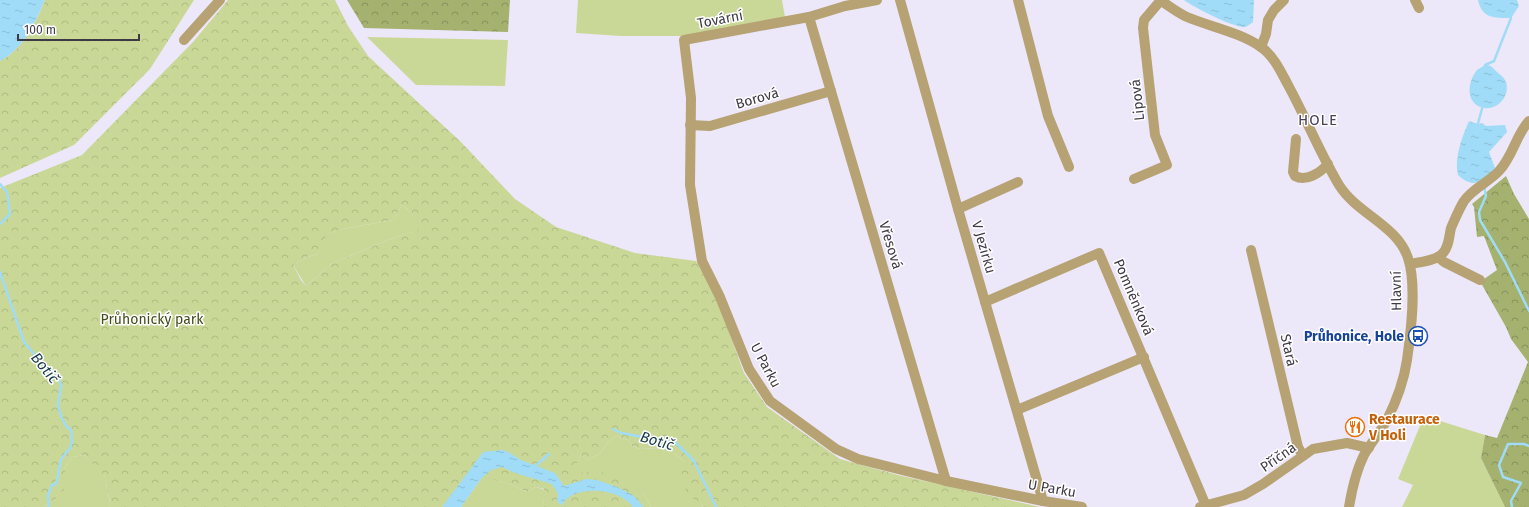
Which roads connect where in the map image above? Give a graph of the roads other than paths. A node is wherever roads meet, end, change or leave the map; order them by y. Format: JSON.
{"nodes":[{"id":1,"x":220,"y":0,"type":"edge"},
{"id":2,"x":877,"y":0,"type":"edge"},
{"id":3,"x":900,"y":0,"type":"edge"},
{"id":4,"x":1018,"y":0,"type":"edge"},
{"id":5,"x":1160,"y":0,"type":"edge"},
{"id":6,"x":1284,"y":0,"type":"edge"},
{"id":7,"x":809,"y":17,"type":"junction"},
{"id":8,"x":184,"y":40,"type":"dead end"},
{"id":9,"x":684,"y":40,"type":"joint"},
{"id":10,"x":1261,"y":47,"type":"junction"},
{"id":11,"x":831,"y":91,"type":"junction"},
{"id":12,"x":1529,"y":121,"type":"edge"},
{"id":13,"x":690,"y":125,"type":"junction"},
{"id":14,"x":1296,"y":139,"type":"dead end"},
{"id":15,"x":1328,"y":164,"type":"junction"},
{"id":16,"x":1068,"y":167,"type":"dead end"},
{"id":17,"x":1134,"y":179,"type":"dead end"},
{"id":18,"x":1018,"y":182,"type":"dead end"},
{"id":19,"x":958,"y":209,"type":"junction"},
{"id":20,"x":1251,"y":250,"type":"dead end"},
{"id":21,"x":1438,"y":257,"type":"junction"},
{"id":22,"x":1410,"y":264,"type":"junction"},
{"id":23,"x":1480,"y":280,"type":"dead end"},
{"id":24,"x":985,"y":302,"type":"junction"},
{"id":25,"x":1144,"y":357,"type":"junction"},
{"id":26,"x":1017,"y":410,"type":"junction"},
{"id":27,"x":1369,"y":448,"type":"junction"},
{"id":28,"x":1303,"y":456,"type":"junction"},
{"id":29,"x":946,"y":481,"type":"junction"},
{"id":30,"x":1043,"y":501,"type":"junction"},
{"id":31,"x":1082,"y":507,"type":"edge"},
{"id":32,"x":1206,"y":507,"type":"edge"},
{"id":33,"x":1349,"y":507,"type":"edge"}],
"edges":[{"from":1,"to":8,"type":"street"},
{"from":2,"to":7,"type":"street","name":"Tovární"},
{"from":3,"to":19,"type":"street","name":"V Jezírku"},
{"from":4,"to":16,"type":"street"},
{"from":5,"to":10,"type":"street","name":"Hlavní"},
{"from":5,"to":17,"type":"street","name":"Lipová"},
{"from":6,"to":10,"type":"street"},
{"from":7,"to":9,"type":"street","name":"Tovární"},
{"from":7,"to":11,"type":"street","name":"Vřesová"},
{"from":9,"to":13,"type":"street","name":"U Parku"},
{"from":10,"to":15,"type":"street","name":"Hlavní"},
{"from":11,"to":13,"type":"street","name":"Borová"},
{"from":11,"to":29,"type":"street","name":"Vřesová"},
{"from":12,"to":21,"type":"street"},
{"from":13,"to":29,"type":"street","name":"U Parku"},
{"from":14,"to":15,"type":"street"},
{"from":15,"to":22,"type":"street","name":"Hlavní"},
{"from":18,"to":19,"type":"street"},
{"from":19,"to":24,"type":"street","name":"V Jezírku"},
{"from":20,"to":28,"type":"street","name":"Stará"},
{"from":21,"to":22,"type":"street"},
{"from":21,"to":23,"type":"street"},
{"from":22,"to":27,"type":"street","name":"Hlavní"},
{"from":24,"to":25,"type":"street","name":"Pomněnková"},
{"from":24,"to":26,"type":"street","name":"V Jezírku"},
{"from":25,"to":26,"type":"street","name":"Pomněnková"},
{"from":25,"to":32,"type":"street","name":"Pomněnková"},
{"from":26,"to":30,"type":"street","name":"V Jezírku"},
{"from":27,"to":28,"type":"street","name":"Příčná"},
{"from":27,"to":33,"type":"street","name":"Hlavní"},
{"from":28,"to":32,"type":"street","name":"Příčná"},
{"from":29,"to":30,"type":"street","name":"U Parku"},
{"from":30,"to":31,"type":"street","name":"U Parku"}]}
